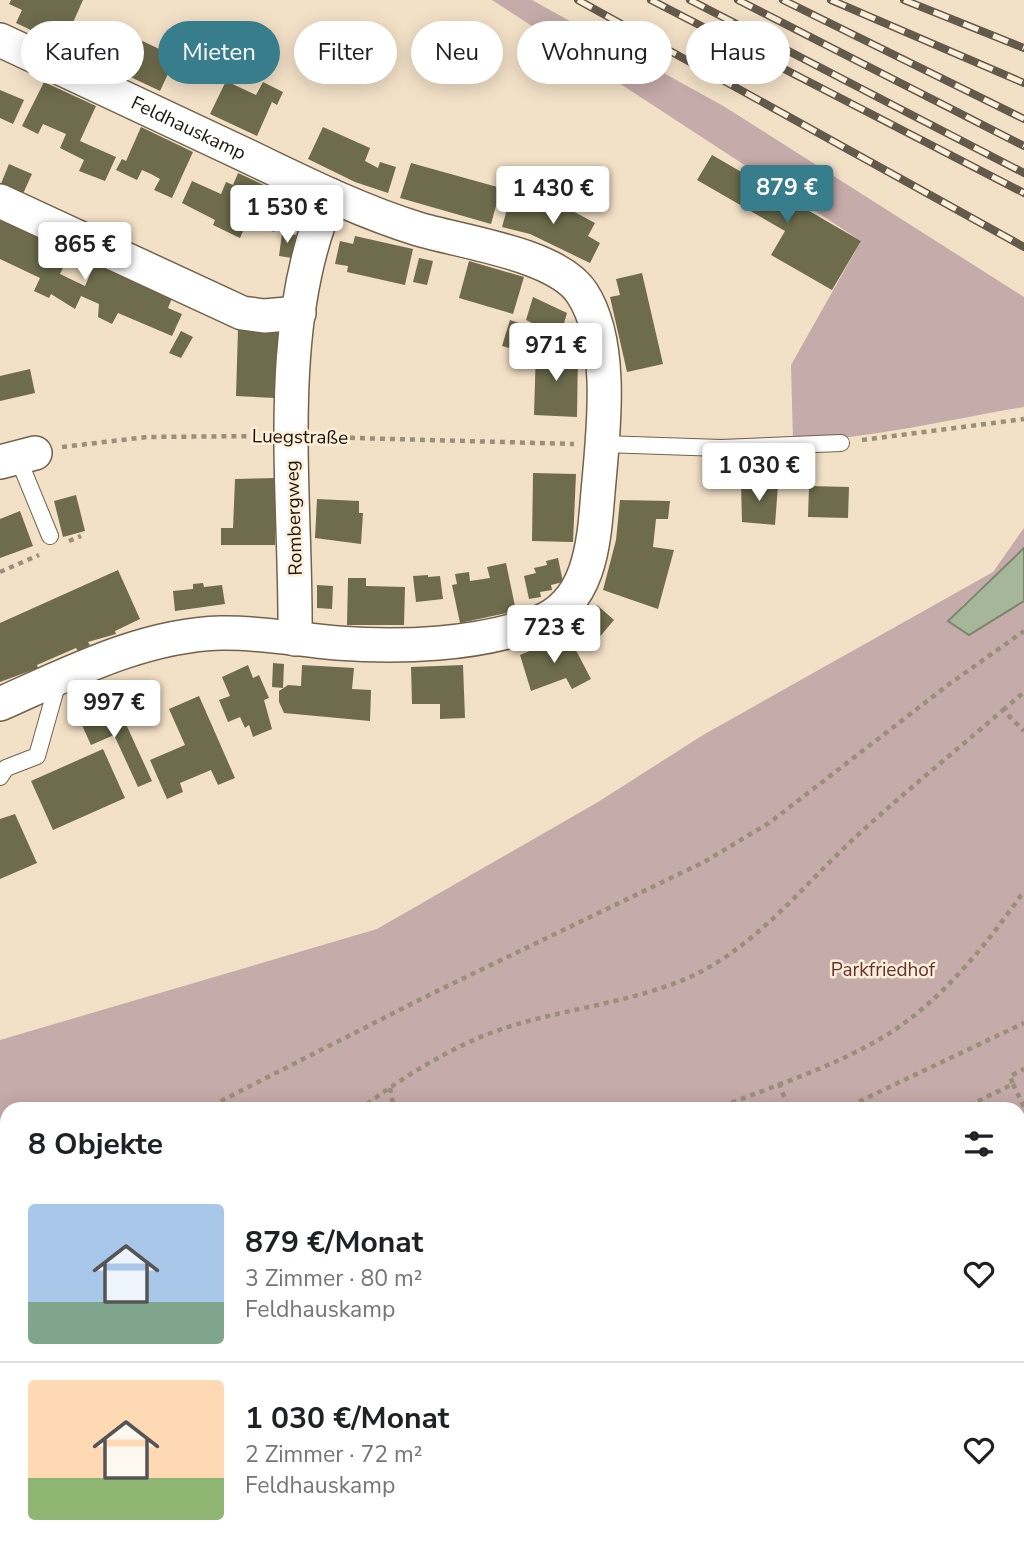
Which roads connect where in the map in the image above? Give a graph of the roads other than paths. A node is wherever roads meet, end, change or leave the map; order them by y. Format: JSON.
{"nodes":[{"id":1,"x":0,"y":40,"type":"edge"},
{"id":2,"x":330,"y":195,"type":"junction"},
{"id":3,"x":0,"y":201,"type":"edge"},
{"id":4,"x":299,"y":313,"type":"junction"},
{"id":5,"x":841,"y":443,"type":"road end"},
{"id":6,"x":603,"y":444,"type":"junction"},
{"id":7,"x":18,"y":457,"type":"edge"},
{"id":8,"x":50,"y":536,"type":"dead end"},
{"id":9,"x":295,"y":639,"type":"junction"},
{"id":10,"x":59,"y":678,"type":"junction"},
{"id":11,"x":0,"y":704,"type":"edge"},
{"id":12,"x":0,"y":777,"type":"edge"}],
"edges":[{"from":1,"to":2,"type":"street","name":"Feldhauskamp"},
{"from":2,"to":4,"type":"street","name":"Rombergweg"},
{"from":2,"to":6,"type":"street","name":"Feldhauskamp"},
{"from":3,"to":4,"type":"street"},
{"from":4,"to":9,"type":"street","name":"Rombergweg"},
{"from":5,"to":6,"type":"lane"},
{"from":6,"to":9,"type":"street","name":"Feldhauskamp"},
{"from":7,"to":8,"type":"lane"},
{"from":9,"to":10,"type":"street","name":"Feldhauskamp"},
{"from":10,"to":11,"type":"street","name":"Feldhauskamp"},
{"from":10,"to":12,"type":"lane"}]}
